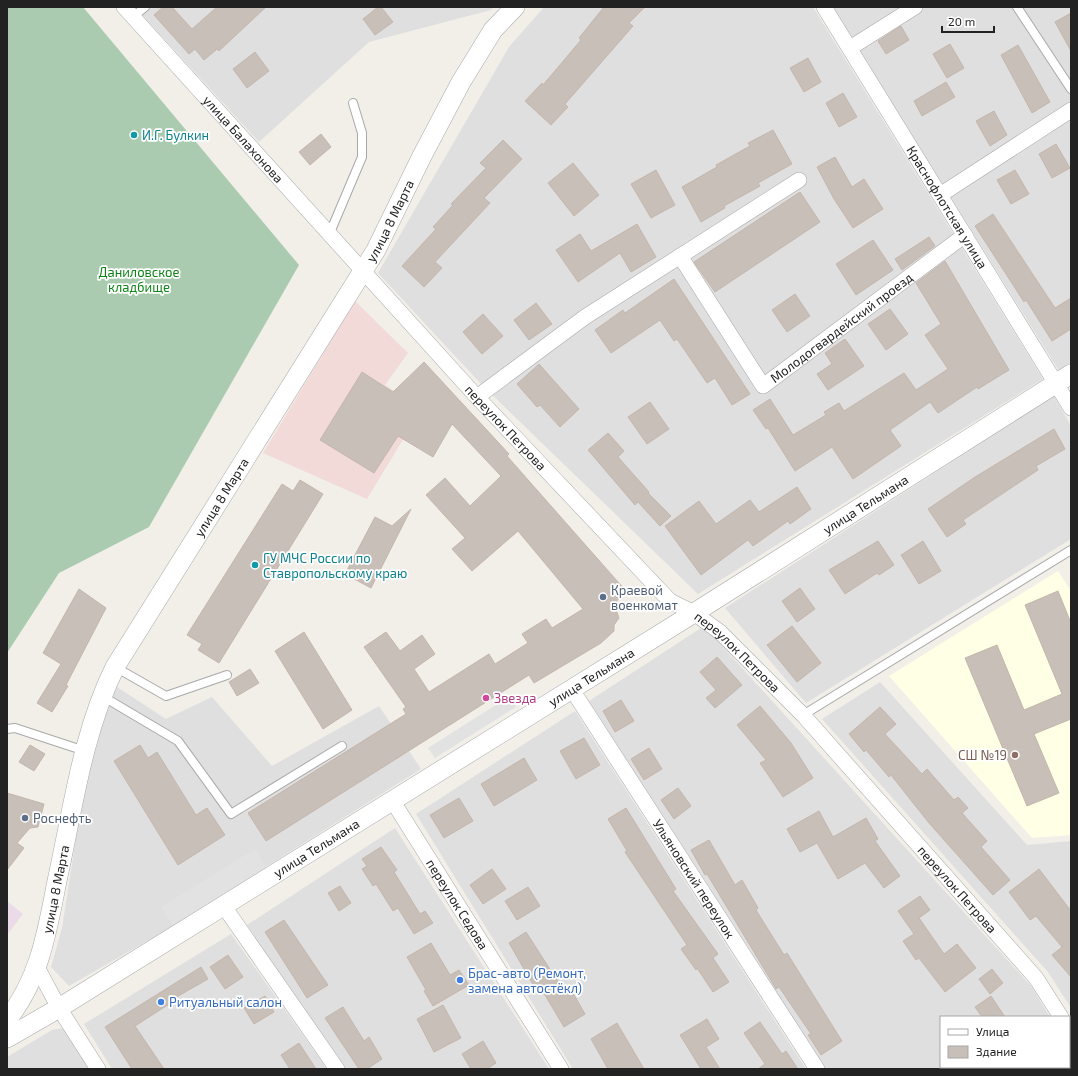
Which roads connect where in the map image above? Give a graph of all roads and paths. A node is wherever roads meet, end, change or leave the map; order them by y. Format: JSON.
{"nodes":[{"id":1,"x":145,"y":7,"type":"edge"},
{"id":2,"x":515,"y":7,"type":"edge"},
{"id":3,"x":824,"y":7,"type":"edge"},
{"id":4,"x":915,"y":7,"type":"edge"},
{"id":5,"x":1017,"y":7,"type":"edge"},
{"id":6,"x":128,"y":12,"type":"edge"},
{"id":7,"x":850,"y":48,"type":"junction"},
{"id":8,"x":1071,"y":89,"type":"edge"},
{"id":9,"x":353,"y":103,"type":"dead end"},
{"id":10,"x":1071,"y":110,"type":"edge"},
{"id":11,"x":799,"y":180,"type":"dead end"},
{"id":12,"x":940,"y":194,"type":"junction"},
{"id":13,"x":329,"y":235,"type":"junction"},
{"id":14,"x":965,"y":235,"type":"junction"},
{"id":15,"x":680,"y":256,"type":"junction"},
{"id":16,"x":363,"y":269,"type":"junction"},
{"id":17,"x":1064,"y":379,"type":"edge"},
{"id":18,"x":477,"y":397,"type":"junction"},
{"id":19,"x":1071,"y":408,"type":"edge"},
{"id":20,"x":1071,"y":550,"type":"edge"},
{"id":21,"x":694,"y":613,"type":"junction"},
{"id":22,"x":115,"y":668,"type":"junction"},
{"id":23,"x":227,"y":675,"type":"dead end"},
{"id":24,"x":572,"y":688,"type":"junction"},
{"id":25,"x":101,"y":696,"type":"junction"},
{"id":26,"x":803,"y":715,"type":"junction"},
{"id":27,"x":7,"y":729,"type":"edge"},
{"id":28,"x":342,"y":746,"type":"dead end"},
{"id":29,"x":85,"y":751,"type":"junction"},
{"id":30,"x":392,"y":800,"type":"junction"},
{"id":31,"x":223,"y":904,"type":"junction"},
{"id":32,"x":37,"y":967,"type":"junction"},
{"id":33,"x":59,"y":1008,"type":"junction"},
{"id":34,"x":1060,"y":1016,"type":"edge"},
{"id":35,"x":7,"y":1020,"type":"edge"},
{"id":36,"x":7,"y":1038,"type":"edge"},
{"id":37,"x":98,"y":1069,"type":"edge"},
{"id":38,"x":337,"y":1069,"type":"edge"},
{"id":39,"x":561,"y":1069,"type":"edge"},
{"id":40,"x":817,"y":1069,"type":"edge"}],
"edges":[{"from":1,"to":6,"type":"lane"},
{"from":2,"to":16,"type":"street","name":"улица 8 Марта"},
{"from":3,"to":7,"type":"street","name":"Краснофлотская улица"},
{"from":4,"to":7,"type":"street"},
{"from":5,"to":8,"type":"lane"},
{"from":6,"to":13,"type":"street","name":"улица Балахонова"},
{"from":7,"to":12,"type":"street","name":"Краснофлотская улица"},
{"from":9,"to":13,"type":"lane"},
{"from":10,"to":12,"type":"street"},
{"from":11,"to":15,"type":"street"},
{"from":12,"to":14,"type":"street","name":"Краснофлотская улица"},
{"from":13,"to":16,"type":"street","name":"улица Балахонова"},
{"from":14,"to":15,"type":"street","name":"Молодогвардейский проезд"},
{"from":14,"to":17,"type":"street","name":"Краснофлотская улица"},
{"from":15,"to":18,"type":"street"},
{"from":16,"to":18,"type":"street","name":"переулок Петрова"},
{"from":16,"to":22,"type":"street","name":"улица 8 Марта"},
{"from":17,"to":19,"type":"street","name":"Краснофлотская улица"},
{"from":17,"to":21,"type":"street","name":"улица Тельмана"},
{"from":18,"to":21,"type":"street","name":"переулок Петрова"},
{"from":20,"to":26,"type":"lane"},
{"from":21,"to":24,"type":"street","name":"улица Тельмана"},
{"from":21,"to":26,"type":"street","name":"переулок Петрова"},
{"from":22,"to":23,"type":"lane"},
{"from":22,"to":25,"type":"street","name":"улица 8 Марта"},
{"from":24,"to":30,"type":"street","name":"улица Тельмана"},
{"from":24,"to":40,"type":"street","name":"Ульяновский переулок"},
{"from":25,"to":28,"type":"lane"},
{"from":25,"to":29,"type":"street","name":"улица 8 Марта"},
{"from":26,"to":34,"type":"street","name":"переулок Петрова"},
{"from":27,"to":29,"type":"lane"},
{"from":29,"to":32,"type":"street","name":"улица 8 Марта"},
{"from":30,"to":31,"type":"street","name":"улица Тельмана"},
{"from":30,"to":39,"type":"street","name":"переулок Седова"},
{"from":31,"to":33,"type":"street","name":"улица Тельмана"},
{"from":31,"to":38,"type":"street"},
{"from":32,"to":33,"type":"street"},
{"from":32,"to":35,"type":"street","name":"улица 8 Марта"},
{"from":33,"to":36,"type":"street","name":"улица Тельмана"},
{"from":33,"to":37,"type":"street"}]}
